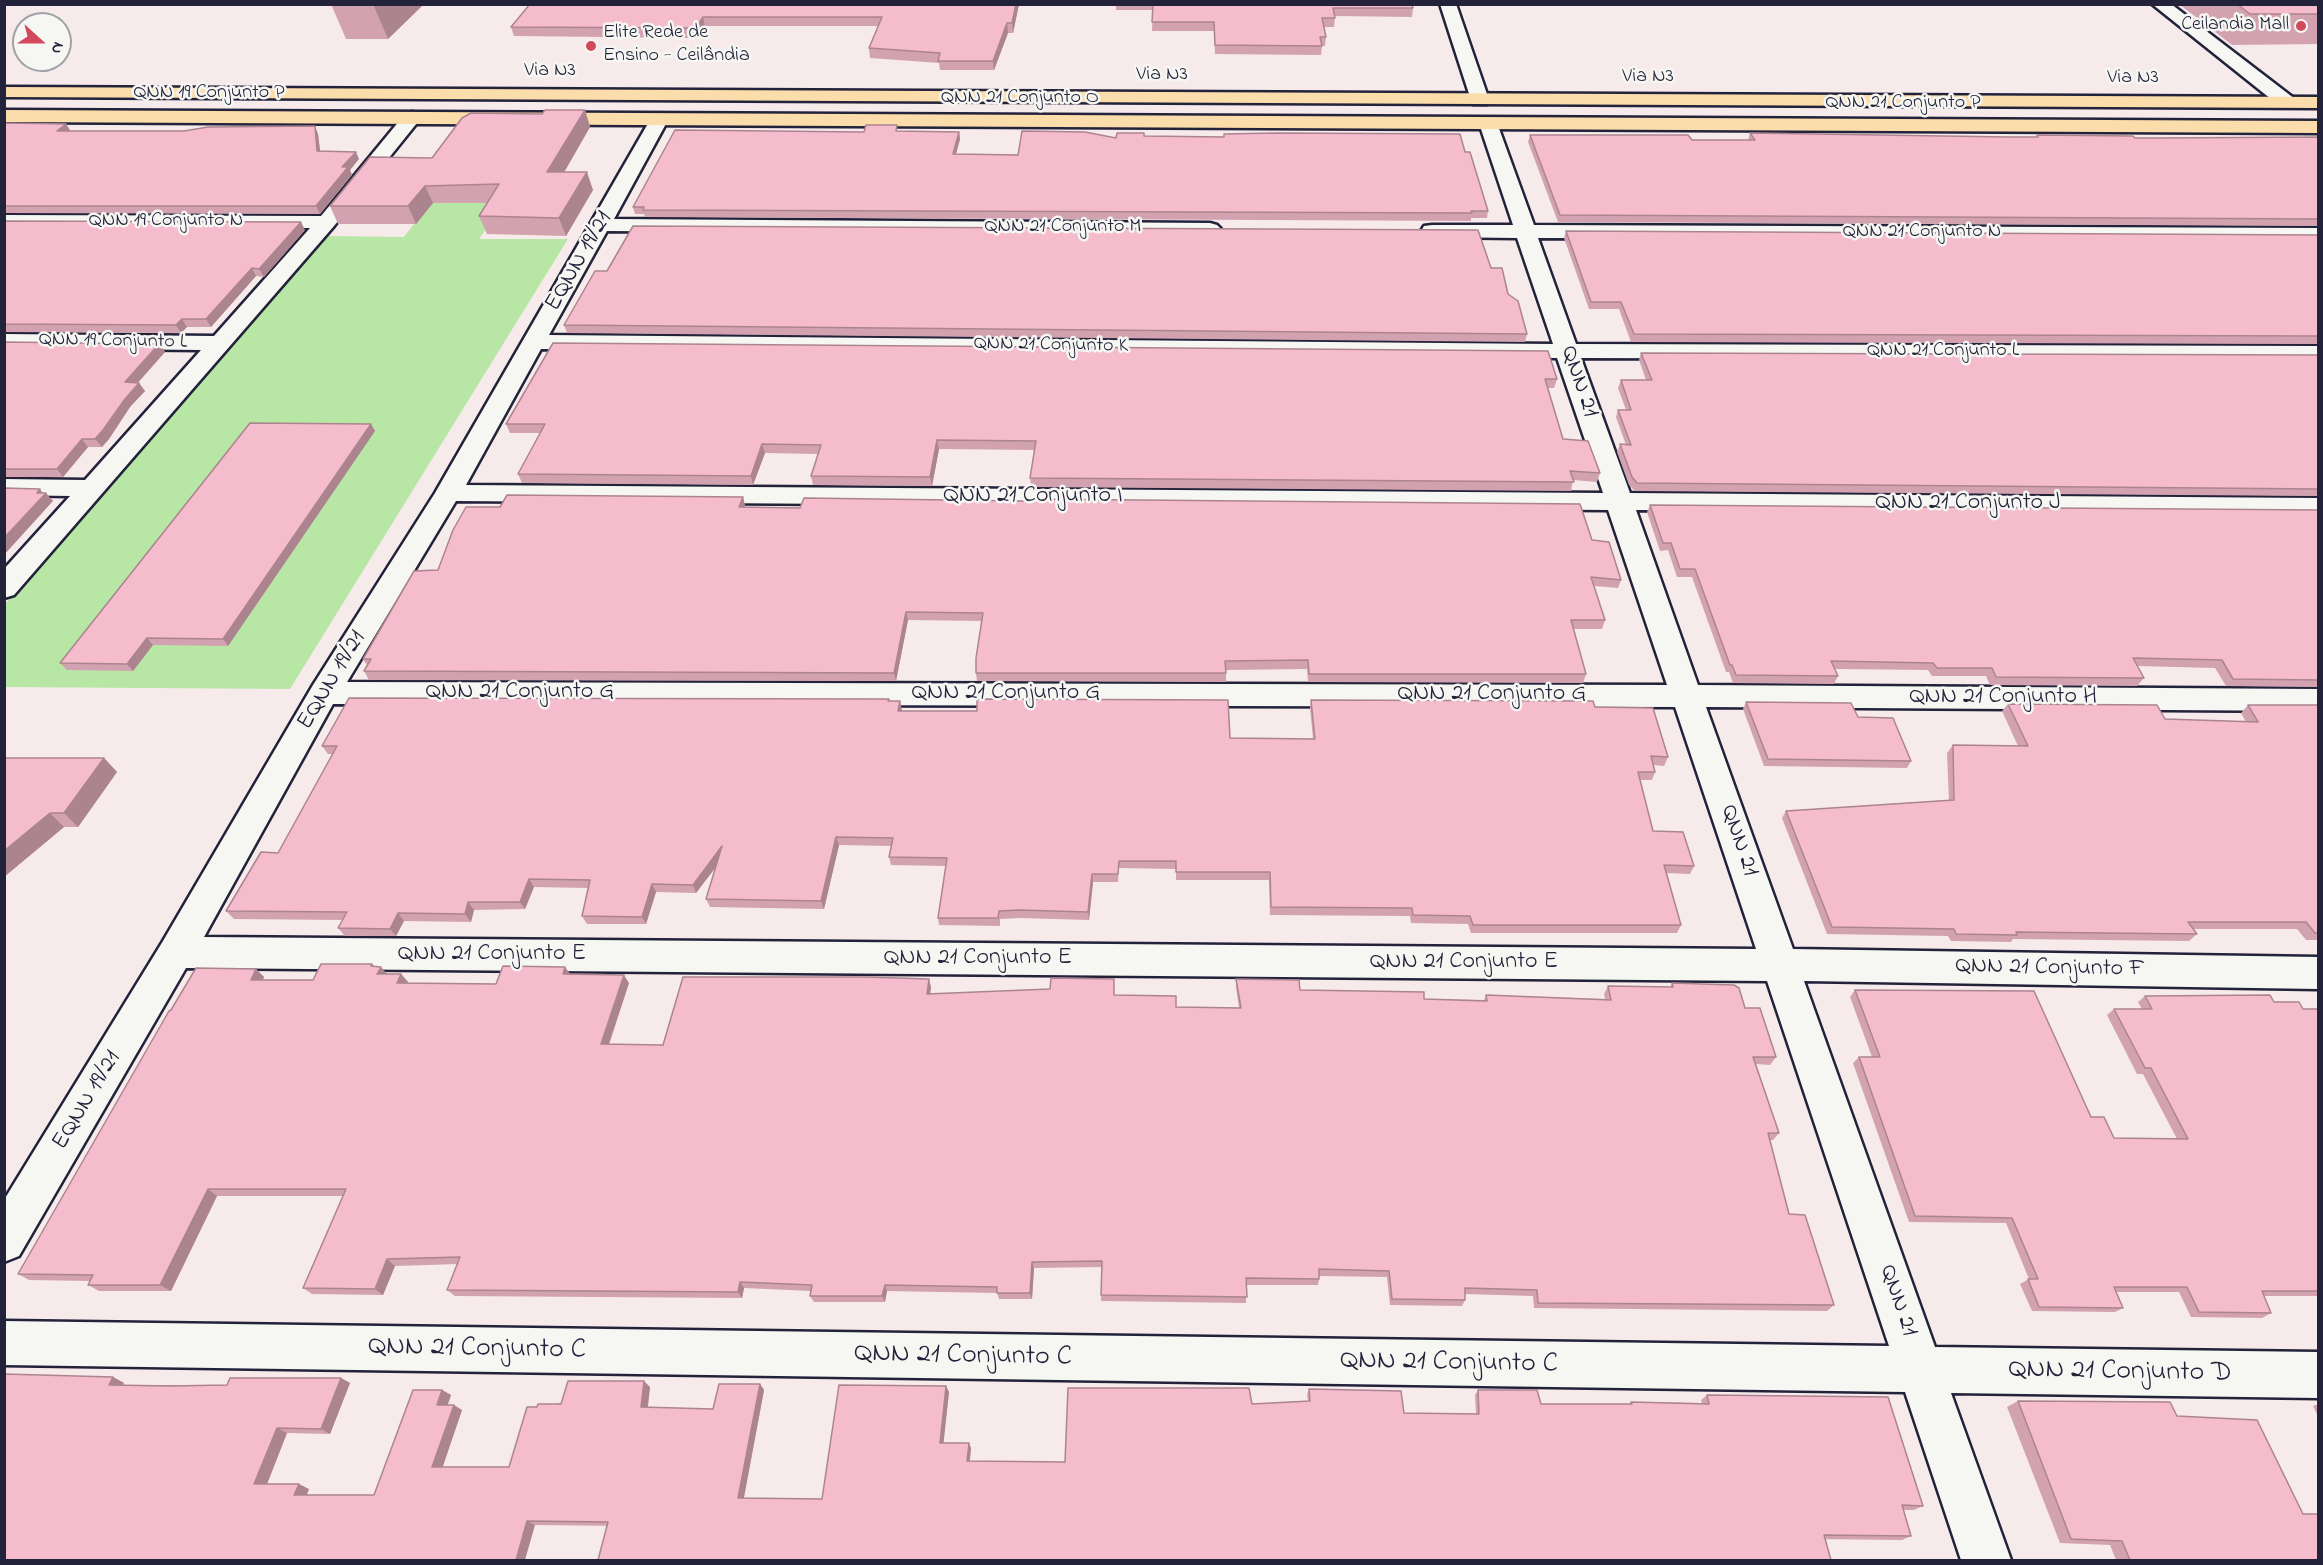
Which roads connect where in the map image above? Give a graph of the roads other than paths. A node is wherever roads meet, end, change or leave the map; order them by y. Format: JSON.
{"nodes":[{"id":1,"x":1448,"y":4,"type":"edge"},
{"id":2,"x":2160,"y":4,"type":"edge"},
{"id":3,"x":4,"y":92,"type":"edge"},
{"id":4,"x":74,"y":93,"type":"junction"},
{"id":5,"x":360,"y":94,"type":"junction"},
{"id":6,"x":1052,"y":98,"type":"junction"},
{"id":7,"x":1331,"y":99,"type":"junction"},
{"id":8,"x":2195,"y":101,"type":"junction"},
{"id":9,"x":1963,"y":102,"type":"junction"},
{"id":10,"x":2288,"y":103,"type":"junction"},
{"id":11,"x":2319,"y":103,"type":"edge"},
{"id":12,"x":4,"y":111,"type":"edge"},
{"id":13,"x":1484,"y":111,"type":"junction"},
{"id":14,"x":4,"y":116,"type":"edge"},
{"id":15,"x":113,"y":116,"type":"junction"},
{"id":16,"x":412,"y":118,"type":"junction"},
{"id":17,"x":670,"y":120,"type":"junction"},
{"id":18,"x":1120,"y":122,"type":"junction"},
{"id":19,"x":1750,"y":125,"type":"junction"},
{"id":20,"x":2044,"y":127,"type":"junction"},
{"id":21,"x":2319,"y":127,"type":"edge"},
{"id":22,"x":4,"y":221,"type":"edge"},
{"id":23,"x":327,"y":222,"type":"junction"},
{"id":24,"x":602,"y":225,"type":"junction"},
{"id":25,"x":1225,"y":229,"type":"edge"},
{"id":26,"x":1417,"y":230,"type":"edge"},
{"id":27,"x":1525,"y":231,"type":"junction"},
{"id":28,"x":2319,"y":234,"type":"edge"},
{"id":29,"x":4,"y":341,"type":"edge"},
{"id":30,"x":534,"y":342,"type":"junction"},
{"id":31,"x":222,"y":343,"type":"junction"},
{"id":32,"x":1568,"y":351,"type":"junction"},
{"id":33,"x":2319,"y":353,"type":"edge"},
{"id":34,"x":4,"y":487,"type":"edge"},
{"id":35,"x":92,"y":488,"type":"junction"},
{"id":36,"x":448,"y":493,"type":"junction"},
{"id":37,"x":1618,"y":501,"type":"junction"},
{"id":38,"x":2319,"y":506,"type":"edge"},
{"id":39,"x":4,"y":588,"type":"edge"},
{"id":40,"x":324,"y":693,"type":"junction"},
{"id":41,"x":1688,"y":696,"type":"junction"},
{"id":42,"x":2319,"y":700,"type":"edge"},
{"id":43,"x":176,"y":952,"type":"junction"},
{"id":44,"x":1780,"y":966,"type":"junction"},
{"id":45,"x":2319,"y":973,"type":"edge"},
{"id":46,"x":4,"y":1241,"type":"edge"},
{"id":47,"x":4,"y":1343,"type":"edge"},
{"id":48,"x":1922,"y":1371,"type":"junction"},
{"id":49,"x":2319,"y":1375,"type":"edge"},
{"id":50,"x":1986,"y":1560,"type":"edge"}],
"edges":[{"from":1,"to":13,"type":"street","name":"QNN 21"},
{"from":2,"to":10,"type":"street"},
{"from":3,"to":4,"type":"main road","name":"Via N3"},
{"from":4,"to":5,"type":"main road","name":"Via N3"},
{"from":4,"to":12,"type":"main road"},
{"from":5,"to":6,"type":"main road","name":"Via N3"},
{"from":5,"to":15,"type":"main road"},
{"from":6,"to":7,"type":"main road","name":"Via N3"},
{"from":6,"to":17,"type":"main road"},
{"from":7,"to":13,"type":"main road","name":"Via N3"},
{"from":7,"to":18,"type":"main road"},
{"from":8,"to":9,"type":"main road","name":"Via N3"},
{"from":8,"to":10,"type":"main road","name":"Via N3"},
{"from":8,"to":20,"type":"main road"},
{"from":9,"to":13,"type":"main road","name":"Via N3"},
{"from":9,"to":19,"type":"main road"},
{"from":10,"to":11,"type":"main road","name":"Via N3"},
{"from":13,"to":18,"type":"main road","name":"QNN 21 Conjunto O"},
{"from":13,"to":19,"type":"main road","name":"QNN 21 Conjunto P"},
{"from":13,"to":27,"type":"street","name":"QNN 21"},
{"from":14,"to":15,"type":"main road","name":"QNN 19 Conjunto P"},
{"from":15,"to":16,"type":"main road","name":"QNN 19 Conjunto P"},
{"from":16,"to":17,"type":"main road","name":"Via N3"},
{"from":16,"to":23,"type":"street"},
{"from":17,"to":18,"type":"main road","name":"QNN 21 Conjunto O"},
{"from":17,"to":24,"type":"street","name":"EQNN 19/21"},
{"from":19,"to":20,"type":"main road","name":"QNN 21 Conjunto P"},
{"from":20,"to":21,"type":"main road","name":"QNN 21 Conjunto P"},
{"from":22,"to":23,"type":"street","name":"QNN 19 Conjunto N"},
{"from":23,"to":31,"type":"street"},
{"from":24,"to":25,"type":"street","name":"QNN 21 Conjunto M"},
{"from":24,"to":30,"type":"street","name":"EQNN 19/21"},
{"from":26,"to":27,"type":"street"},
{"from":27,"to":28,"type":"street","name":"QNN 21 Conjunto N"},
{"from":27,"to":32,"type":"street","name":"QNN 21"},
{"from":29,"to":31,"type":"street","name":"QNN 19 Conjunto L"},
{"from":30,"to":32,"type":"street","name":"QNN 21 Conjunto K"},
{"from":30,"to":36,"type":"street","name":"EQNN 19/21"},
{"from":31,"to":35,"type":"street"},
{"from":32,"to":33,"type":"street","name":"QNN 21 Conjunto L"},
{"from":32,"to":37,"type":"street","name":"QNN 21"},
{"from":34,"to":35,"type":"street"},
{"from":35,"to":39,"type":"street"},
{"from":36,"to":37,"type":"street","name":"QNN 21 Conjunto I"},
{"from":36,"to":40,"type":"street","name":"EQNN 19/21"},
{"from":37,"to":38,"type":"street","name":"QNN 21 Conjunto J"},
{"from":37,"to":41,"type":"street","name":"QNN 21"},
{"from":40,"to":41,"type":"street","name":"QNN 21 Conjunto G"},
{"from":40,"to":43,"type":"street","name":"EQNN 19/21"},
{"from":41,"to":42,"type":"street","name":"QNN 21 Conjunto H"},
{"from":41,"to":44,"type":"street","name":"QNN 21"},
{"from":43,"to":44,"type":"street","name":"QNN 21 Conjunto E"},
{"from":43,"to":46,"type":"street","name":"EQNN 19/21"},
{"from":44,"to":45,"type":"street","name":"QNN 21 Conjunto F"},
{"from":44,"to":48,"type":"street","name":"QNN 21"},
{"from":47,"to":48,"type":"street","name":"QNN 21 Conjunto C"},
{"from":48,"to":49,"type":"street","name":"QNN 21 Conjunto D"},
{"from":48,"to":50,"type":"street","name":"QNN 21"}]}
